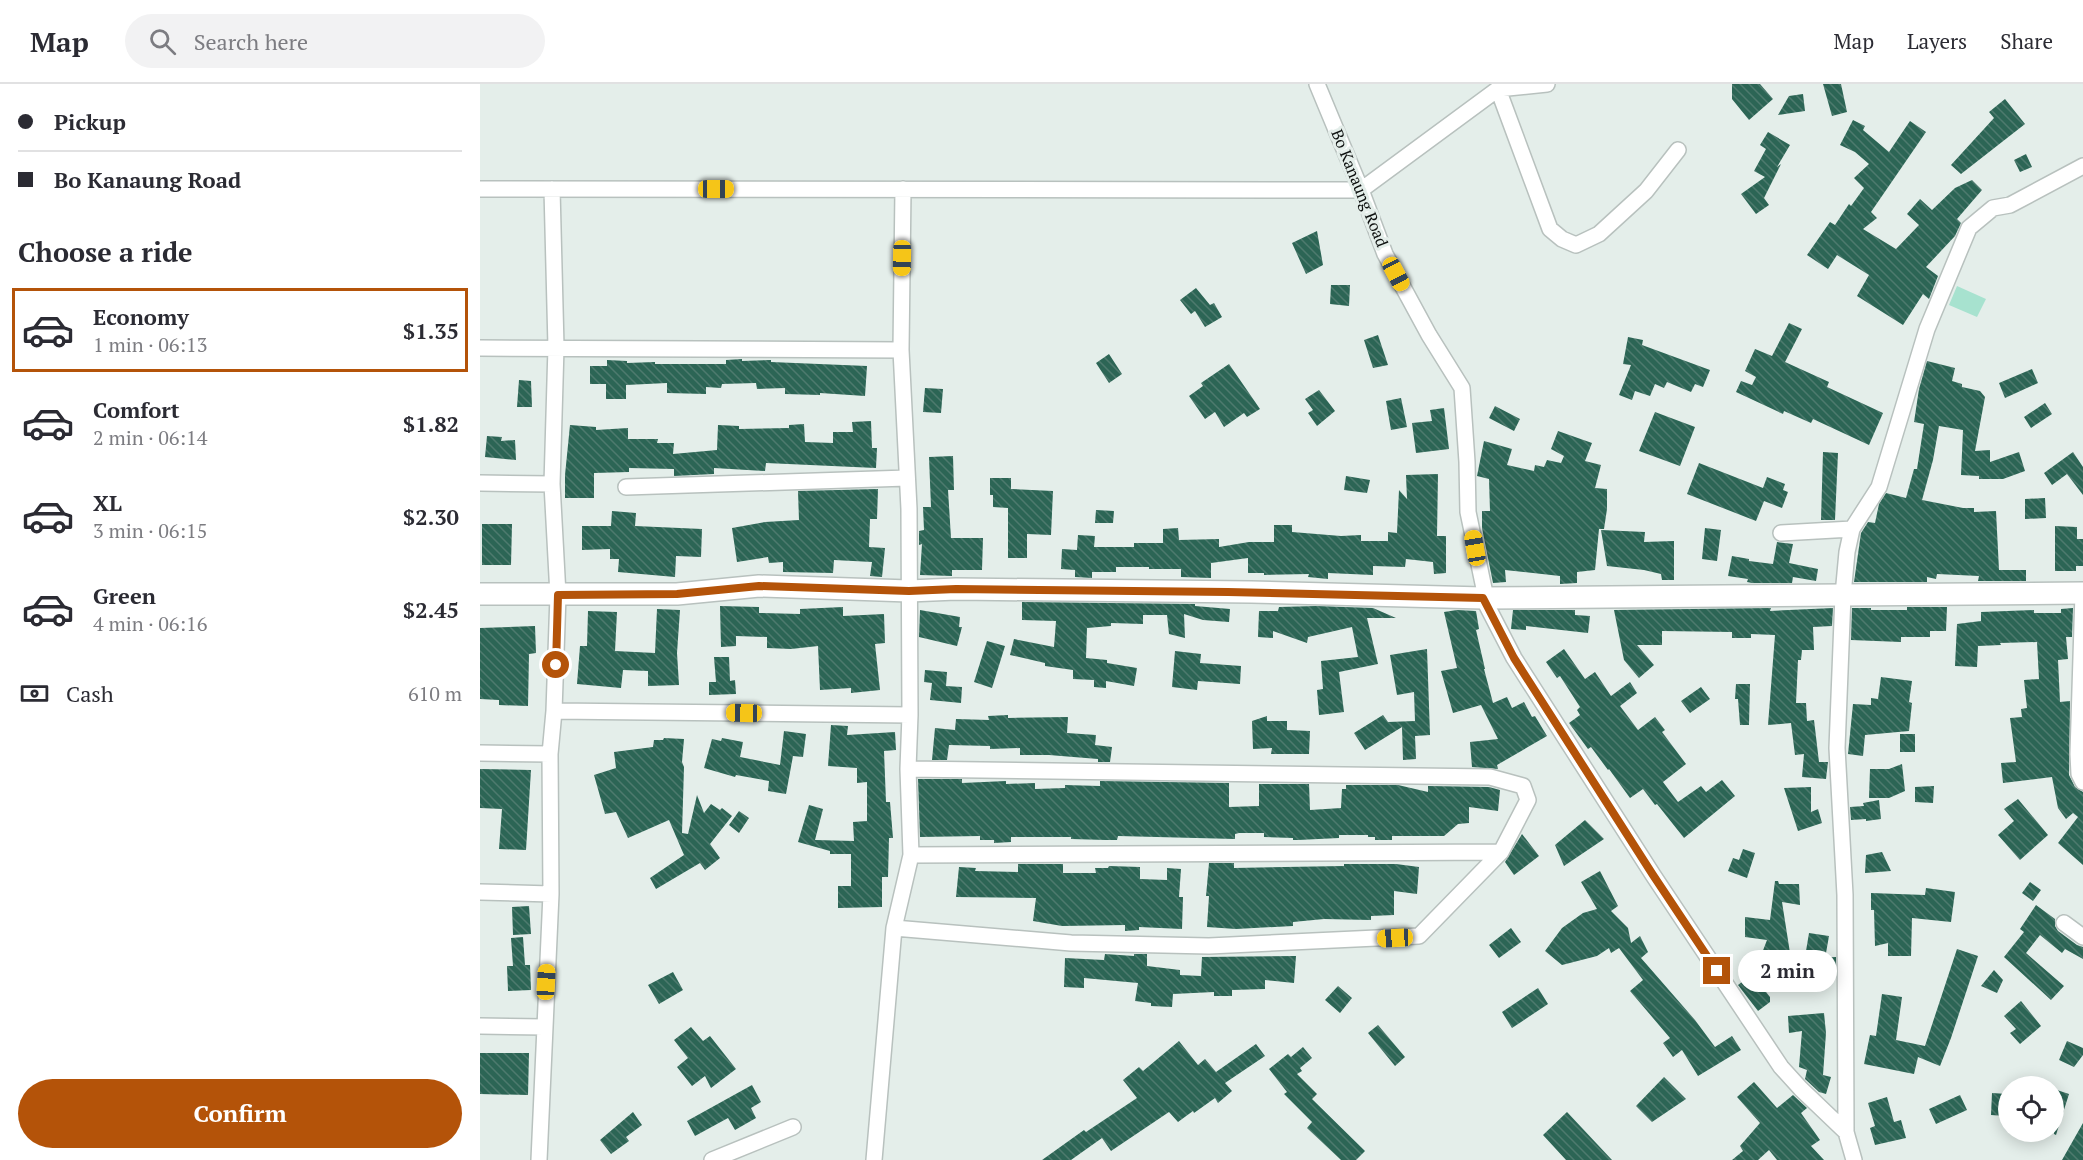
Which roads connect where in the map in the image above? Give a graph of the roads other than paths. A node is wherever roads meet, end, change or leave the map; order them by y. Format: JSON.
{"nodes":[{"id":1,"x":1317,"y":84,"type":"edge"},
{"id":2,"x":1547,"y":84,"type":"edge"},
{"id":3,"x":1498,"y":89,"type":"junction"},
{"id":4,"x":1678,"y":150,"type":"dead end"},
{"id":5,"x":2083,"y":166,"type":"edge"},
{"id":6,"x":480,"y":189,"type":"edge"},
{"id":7,"x":552,"y":189,"type":"junction"},
{"id":8,"x":903,"y":189,"type":"junction"},
{"id":9,"x":1361,"y":190,"type":"junction"},
{"id":10,"x":556,"y":347,"type":"junction"},
{"id":11,"x":480,"y":348,"type":"edge"},
{"id":12,"x":901,"y":350,"type":"junction"},
{"id":13,"x":907,"y":478,"type":"junction"},
{"id":14,"x":480,"y":483,"type":"edge"},
{"id":15,"x":552,"y":484,"type":"junction"},
{"id":16,"x":626,"y":487,"type":"dead end"},
{"id":17,"x":1852,"y":529,"type":"junction"},
{"id":18,"x":1781,"y":533,"type":"dead end"},
{"id":19,"x":909,"y":591,"type":"junction"},
{"id":20,"x":2083,"y":593,"type":"edge"},
{"id":21,"x":480,"y":594,"type":"edge"},
{"id":22,"x":558,"y":595,"type":"junction"},
{"id":23,"x":1843,"y":595,"type":"junction"},
{"id":24,"x":1485,"y":598,"type":"junction"},
{"id":25,"x":554,"y":711,"type":"junction"},
{"id":26,"x":910,"y":715,"type":"junction"},
{"id":27,"x":480,"y":753,"type":"edge"},
{"id":28,"x":550,"y":754,"type":"junction"},
{"id":29,"x":908,"y":769,"type":"junction"},
{"id":30,"x":2083,"y":782,"type":"edge"},
{"id":31,"x":1501,"y":852,"type":"junction"},
{"id":32,"x":910,"y":855,"type":"junction"},
{"id":33,"x":480,"y":892,"type":"edge"},
{"id":34,"x":551,"y":894,"type":"junction"},
{"id":35,"x":2064,"y":923,"type":"dead end"},
{"id":36,"x":894,"y":928,"type":"junction"},
{"id":37,"x":2083,"y":937,"type":"edge"},
{"id":38,"x":480,"y":1026,"type":"edge"},
{"id":39,"x":544,"y":1027,"type":"junction"},
{"id":40,"x":793,"y":1127,"type":"dead end"},
{"id":41,"x":1846,"y":1132,"type":"junction"},
{"id":42,"x":539,"y":1160,"type":"edge"},
{"id":43,"x":712,"y":1160,"type":"edge"},
{"id":44,"x":874,"y":1160,"type":"edge"},
{"id":45,"x":1854,"y":1160,"type":"edge"}],
"edges":[{"from":1,"to":9,"type":"street","name":"Bo Kanaung Road"},
{"from":2,"to":3,"type":"street"},
{"from":3,"to":4,"type":"street"},
{"from":3,"to":9,"type":"street"},
{"from":5,"to":17,"type":"street"},
{"from":6,"to":7,"type":"street"},
{"from":7,"to":8,"type":"street"},
{"from":7,"to":10,"type":"street"},
{"from":8,"to":9,"type":"street"},
{"from":8,"to":12,"type":"street"},
{"from":9,"to":24,"type":"street","name":"Bo Kanaung Road"},
{"from":10,"to":11,"type":"street"},
{"from":10,"to":12,"type":"street"},
{"from":10,"to":15,"type":"street"},
{"from":12,"to":13,"type":"street"},
{"from":13,"to":16,"type":"street"},
{"from":13,"to":19,"type":"street"},
{"from":14,"to":15,"type":"street"},
{"from":15,"to":22,"type":"street"},
{"from":17,"to":18,"type":"street"},
{"from":17,"to":23,"type":"street"},
{"from":19,"to":22,"type":"street"},
{"from":19,"to":24,"type":"street"},
{"from":19,"to":26,"type":"street"},
{"from":20,"to":23,"type":"street"},
{"from":20,"to":30,"type":"street"},
{"from":21,"to":22,"type":"street"},
{"from":22,"to":25,"type":"street"},
{"from":23,"to":24,"type":"street"},
{"from":23,"to":41,"type":"street"},
{"from":24,"to":41,"type":"street","name":"Bo Kanaung Road"},
{"from":25,"to":26,"type":"street"},
{"from":25,"to":28,"type":"street"},
{"from":26,"to":29,"type":"street"},
{"from":27,"to":28,"type":"street"},
{"from":28,"to":34,"type":"street"},
{"from":29,"to":31,"type":"street"},
{"from":29,"to":32,"type":"street"},
{"from":31,"to":32,"type":"street"},
{"from":31,"to":36,"type":"street"},
{"from":32,"to":36,"type":"street"},
{"from":33,"to":34,"type":"street"},
{"from":34,"to":39,"type":"street"},
{"from":35,"to":37,"type":"street"},
{"from":36,"to":44,"type":"street"},
{"from":38,"to":39,"type":"street"},
{"from":39,"to":42,"type":"street"},
{"from":40,"to":43,"type":"street"},
{"from":41,"to":45,"type":"street"}]}
